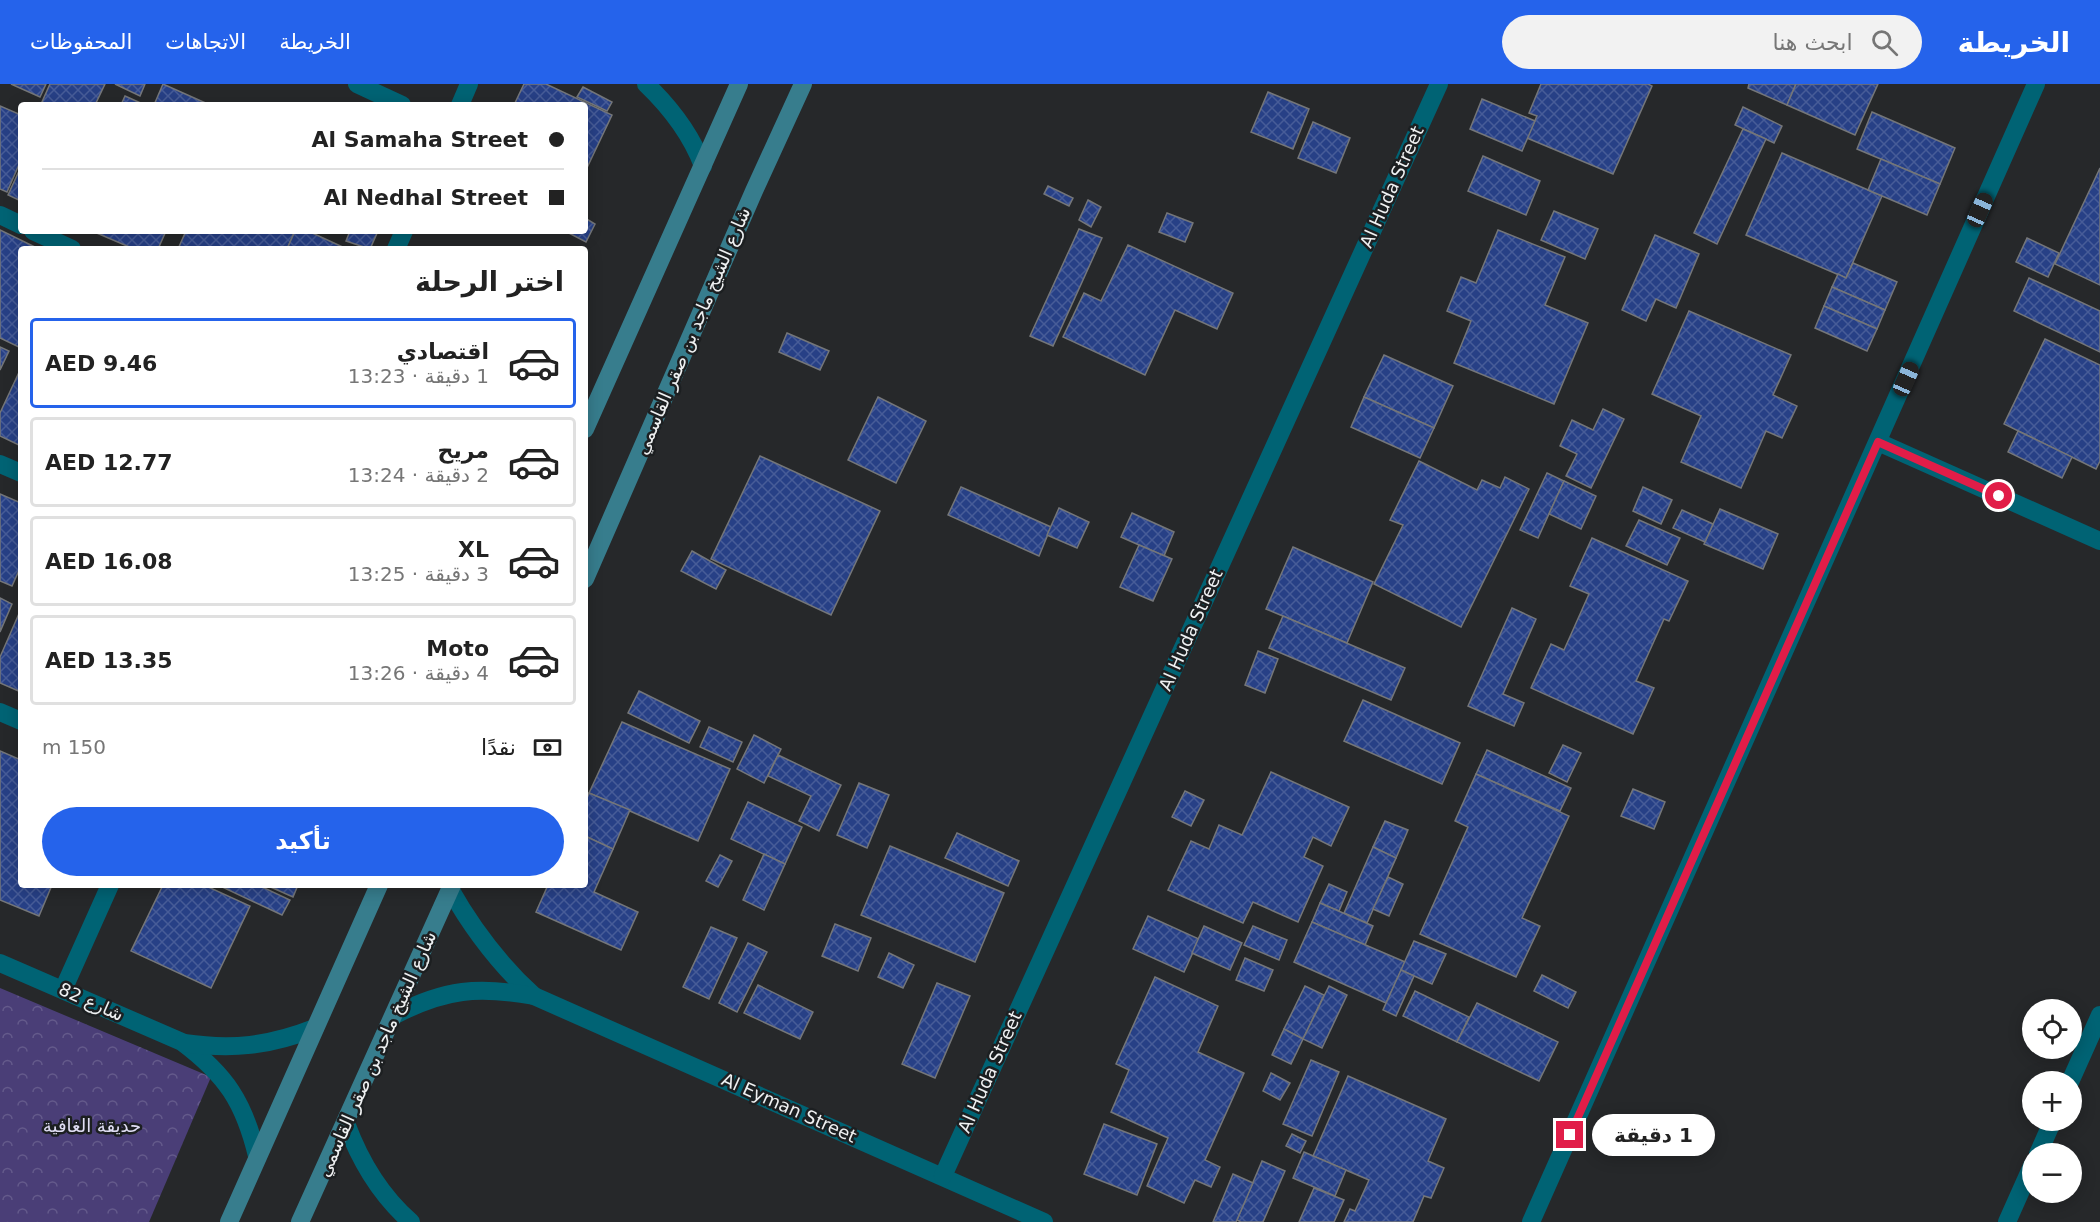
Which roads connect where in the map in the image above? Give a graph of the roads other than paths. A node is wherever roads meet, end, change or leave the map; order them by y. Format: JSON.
{"nodes":[{"id":1,"x":357,"y":84,"type":"edge"},
{"id":2,"x":469,"y":84,"type":"edge"},
{"id":3,"x":646,"y":84,"type":"edge"},
{"id":4,"x":739,"y":84,"type":"edge"},
{"id":5,"x":803,"y":84,"type":"edge"},
{"id":6,"x":1439,"y":84,"type":"edge"},
{"id":7,"x":2036,"y":84,"type":"edge"},
{"id":8,"x":396,"y":102,"type":"edge"},
{"id":9,"x":461,"y":102,"type":"edge"},
{"id":10,"x":704,"y":166,"type":"junction"},
{"id":11,"x":0,"y":215,"type":"edge"},
{"id":12,"x":18,"y":224,"type":"edge"},
{"id":13,"x":40,"y":234,"type":"edge"},
{"id":14,"x":66,"y":246,"type":"edge"},
{"id":15,"x":588,"y":422,"type":"edge"},
{"id":16,"x":1878,"y":442,"type":"junction"},
{"id":17,"x":0,"y":464,"type":"edge"},
{"id":18,"x":18,"y":472,"type":"edge"},
{"id":19,"x":2100,"y":541,"type":"edge"},
{"id":20,"x":588,"y":572,"type":"edge"},
{"id":21,"x":0,"y":712,"type":"edge"},
{"id":22,"x":18,"y":720,"type":"edge"},
{"id":23,"x":109,"y":888,"type":"edge"},
{"id":24,"x":378,"y":888,"type":"edge"},
{"id":25,"x":451,"y":888,"type":"edge"},
{"id":26,"x":452,"y":888,"type":"edge"},
{"id":27,"x":0,"y":963,"type":"edge"},
{"id":28,"x":63,"y":990,"type":"junction"},
{"id":29,"x":534,"y":996,"type":"junction"},
{"id":30,"x":394,"y":1014,"type":"junction"},
{"id":31,"x":2100,"y":1015,"type":"edge"},
{"id":32,"x":315,"y":1028,"type":"junction"},
{"id":33,"x":182,"y":1042,"type":"junction"},
{"id":34,"x":2075,"y":1071,"type":"edge"},
{"id":35,"x":346,"y":1123,"type":"junction"},
{"id":36,"x":257,"y":1156,"type":"junction"},
{"id":37,"x":943,"y":1176,"type":"junction"},
{"id":38,"x":2022,"y":1188,"type":"edge"},
{"id":39,"x":229,"y":1222,"type":"edge"},
{"id":40,"x":300,"y":1222,"type":"edge"},
{"id":41,"x":411,"y":1222,"type":"edge"},
{"id":42,"x":1044,"y":1222,"type":"edge"},
{"id":43,"x":1532,"y":1222,"type":"edge"},
{"id":44,"x":2007,"y":1222,"type":"edge"}],
"edges":[{"from":1,"to":8,"type":"street"},
{"from":2,"to":9,"type":"street"},
{"from":3,"to":10,"type":"street"},
{"from":4,"to":10,"type":"street"},
{"from":5,"to":20,"type":"street","name":"شارع الشيخ ماجد بن صقر القاسمي"},
{"from":6,"to":37,"type":"street","name":"Al Huda Street"},
{"from":7,"to":16,"type":"street"},
{"from":10,"to":15,"type":"street"},
{"from":11,"to":12,"type":"street"},
{"from":13,"to":14,"type":"street"},
{"from":16,"to":19,"type":"street"},
{"from":16,"to":43,"type":"street"},
{"from":17,"to":18,"type":"street"},
{"from":21,"to":22,"type":"street"},
{"from":23,"to":28,"type":"street"},
{"from":24,"to":32,"type":"street"},
{"from":25,"to":30,"type":"street","name":"شارع الشيخ ماجد بن صقر القاسمي"},
{"from":26,"to":29,"type":"street","name":"Al Eyman Street"},
{"from":27,"to":28,"type":"street","name":"شارع 82"},
{"from":28,"to":33,"type":"street","name":"شارع 82"},
{"from":29,"to":30,"type":"street","name":"Al Eyman Street"},
{"from":29,"to":37,"type":"street","name":"Al Eyman Street"},
{"from":30,"to":35,"type":"street","name":"شارع الشيخ ماجد بن صقر القاسمي"},
{"from":31,"to":34,"type":"street"},
{"from":32,"to":33,"type":"street","name":"شارع 82"},
{"from":32,"to":36,"type":"street"},
{"from":33,"to":36,"type":"street","name":"شارع 82"},
{"from":35,"to":40,"type":"street","name":"شارع الشيخ ماجد بن صقر القاسمي"},
{"from":35,"to":41,"type":"street"},
{"from":36,"to":39,"type":"street"},
{"from":37,"to":42,"type":"street","name":"Al Eyman Street"},
{"from":38,"to":44,"type":"street"}]}
